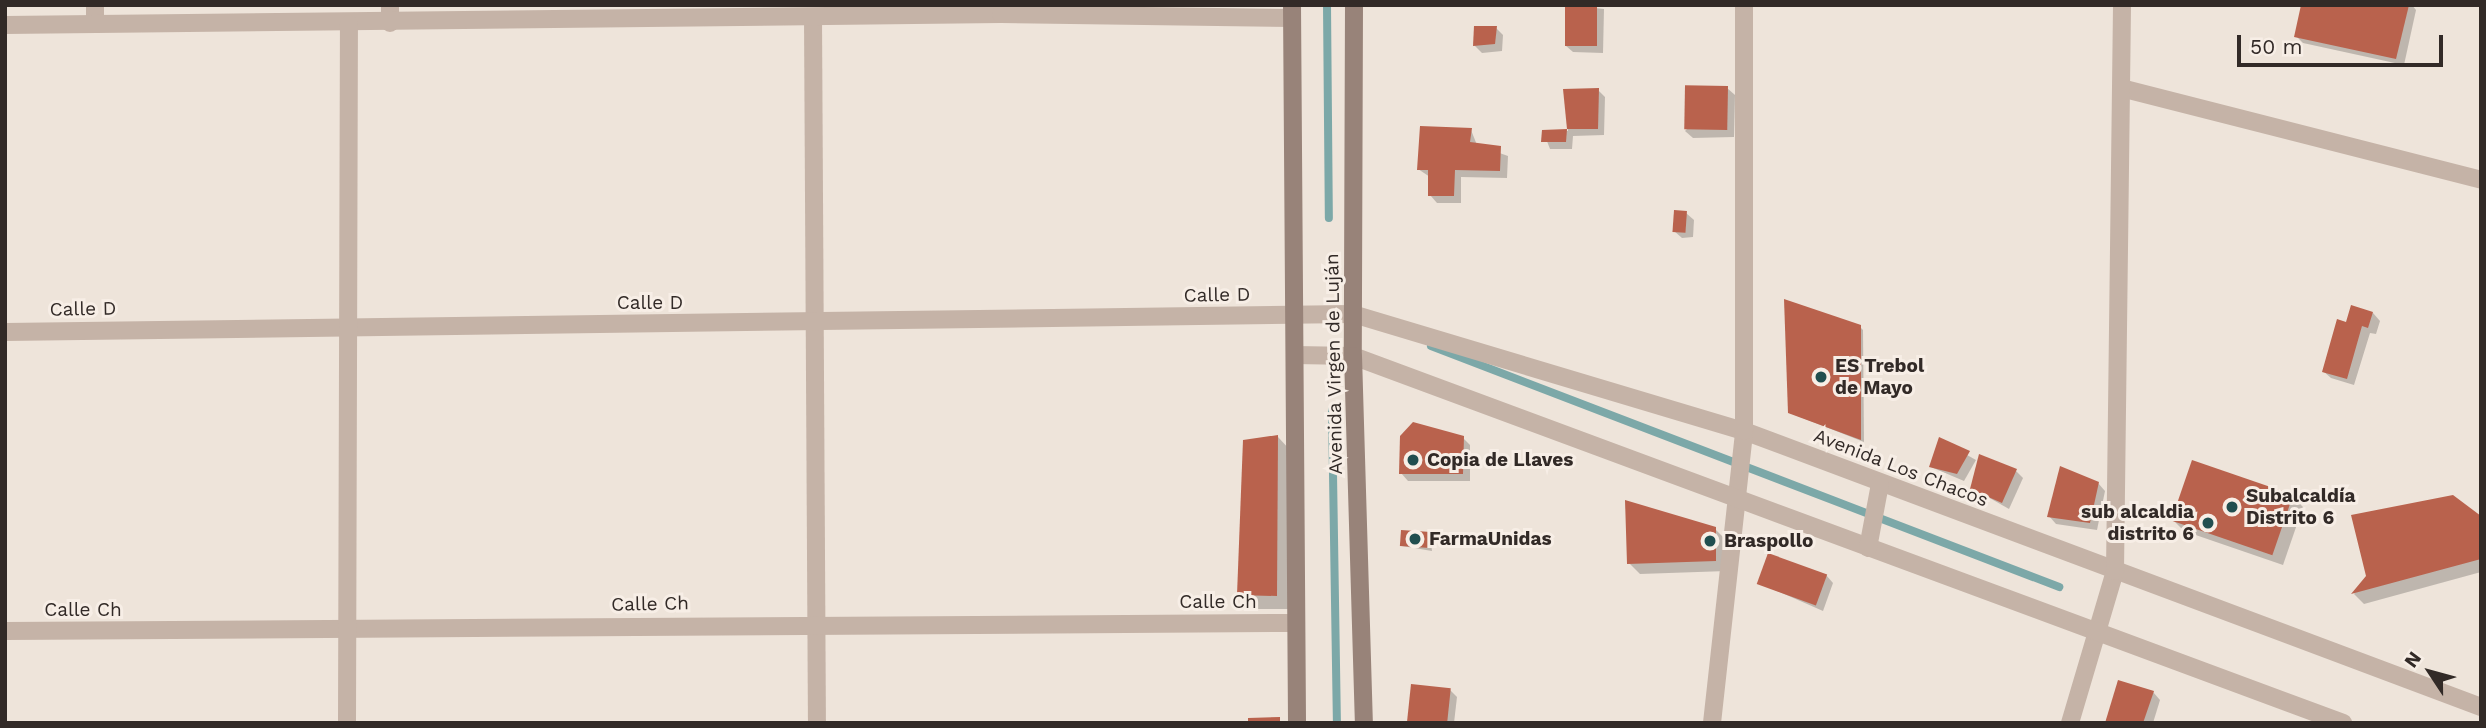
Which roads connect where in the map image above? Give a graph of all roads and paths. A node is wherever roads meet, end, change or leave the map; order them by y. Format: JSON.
{"nodes":[{"id":1,"x":1354,"y":5,"type":"edge"},
{"id":2,"x":1744,"y":5,"type":"edge"},
{"id":3,"x":2122,"y":5,"type":"edge"},
{"id":4,"x":1001,"y":10,"type":"edge"},
{"id":5,"x":691,"y":11,"type":"edge"},
{"id":6,"x":1292,"y":11,"type":"edge"},
{"id":7,"x":95,"y":14,"type":"edge"},
{"id":8,"x":390,"y":14,"type":"edge"},
{"id":9,"x":813,"y":17,"type":"junction"},
{"id":10,"x":349,"y":24,"type":"junction"},
{"id":11,"x":5,"y":25,"type":"edge"},
{"id":12,"x":2124,"y":89,"type":"junction"},
{"id":13,"x":2481,"y":180,"type":"edge"},
{"id":14,"x":1353,"y":314,"type":"junction"},
{"id":15,"x":1295,"y":315,"type":"junction"},
{"id":16,"x":810,"y":323,"type":"junction"},
{"id":17,"x":349,"y":326,"type":"junction"},
{"id":18,"x":5,"y":332,"type":"edge"},
{"id":19,"x":1294,"y":355,"type":"junction"},
{"id":20,"x":1353,"y":356,"type":"junction"},
{"id":21,"x":1743,"y":440,"type":"junction"},
{"id":22,"x":1735,"y":491,"type":"junction"},
{"id":23,"x":1880,"y":491,"type":"junction"},
{"id":24,"x":1870,"y":539,"type":"junction"},
{"id":25,"x":2115,"y":571,"type":"junction"},
{"id":26,"x":817,"y":622,"type":"junction"},
{"id":27,"x":1296,"y":622,"type":"junction"},
{"id":28,"x":346,"y":629,"type":"junction"},
{"id":29,"x":5,"y":631,"type":"edge"},
{"id":30,"x":2099,"y":636,"type":"junction"},
{"id":31,"x":2481,"y":707,"type":"edge"},
{"id":32,"x":347,"y":723,"type":"edge"},
{"id":33,"x":817,"y":723,"type":"edge"},
{"id":34,"x":1297,"y":723,"type":"edge"},
{"id":35,"x":1364,"y":723,"type":"edge"},
{"id":36,"x":1712,"y":723,"type":"edge"},
{"id":37,"x":2070,"y":723,"type":"edge"},
{"id":38,"x":2343,"y":723,"type":"edge"}],
"edges":[{"from":1,"to":14,"type":"main road","name":"Avenida Virgen de Luján"},
{"from":2,"to":21,"type":"street"},
{"from":3,"to":12,"type":"street"},
{"from":4,"to":6,"type":"street"},
{"from":4,"to":9,"type":"street"},
{"from":5,"to":8,"type":"street"},
{"from":5,"to":9,"type":"street"},
{"from":6,"to":15,"type":"main road","name":"Avenida Virgen de Luján"},
{"from":7,"to":10,"type":"street"},
{"from":7,"to":11,"type":"street"},
{"from":8,"to":10,"type":"street"},
{"from":9,"to":16,"type":"street"},
{"from":10,"to":17,"type":"street"},
{"from":12,"to":13,"type":"street"},
{"from":12,"to":25,"type":"street"},
{"from":14,"to":15,"type":"street","name":"Avenida Los Chacos"},
{"from":14,"to":20,"type":"main road","name":"Avenida Virgen de Luján"},
{"from":14,"to":21,"type":"street","name":"Avenida Los Chacos"},
{"from":15,"to":16,"type":"street","name":"Calle D"},
{"from":15,"to":19,"type":"main road","name":"Avenida Virgen de Luján"},
{"from":16,"to":17,"type":"street","name":"Calle D"},
{"from":16,"to":26,"type":"street"},
{"from":17,"to":18,"type":"street","name":"Calle D"},
{"from":17,"to":28,"type":"street"},
{"from":19,"to":20,"type":"street"},
{"from":19,"to":27,"type":"main road","name":"Avenida Virgen de Luján"},
{"from":20,"to":22,"type":"street"},
{"from":20,"to":35,"type":"main road","name":"Avenida Virgen de Luján"},
{"from":21,"to":22,"type":"street"},
{"from":21,"to":23,"type":"street","name":"Avenida Los Chacos"},
{"from":22,"to":24,"type":"street"},
{"from":22,"to":36,"type":"street"},
{"from":23,"to":24,"type":"street"},
{"from":23,"to":25,"type":"street","name":"Avenida Los Chacos"},
{"from":24,"to":30,"type":"street"},
{"from":25,"to":30,"type":"street"},
{"from":25,"to":31,"type":"street","name":"Avenida Los Chacos"},
{"from":26,"to":27,"type":"street","name":"Calle Ch"},
{"from":26,"to":28,"type":"street","name":"Calle Ch"},
{"from":26,"to":33,"type":"street"},
{"from":27,"to":34,"type":"main road","name":"Avenida Virgen de Luján"},
{"from":28,"to":29,"type":"street","name":"Calle Ch"},
{"from":28,"to":32,"type":"street"},
{"from":30,"to":37,"type":"street"},
{"from":30,"to":38,"type":"street"}]}
